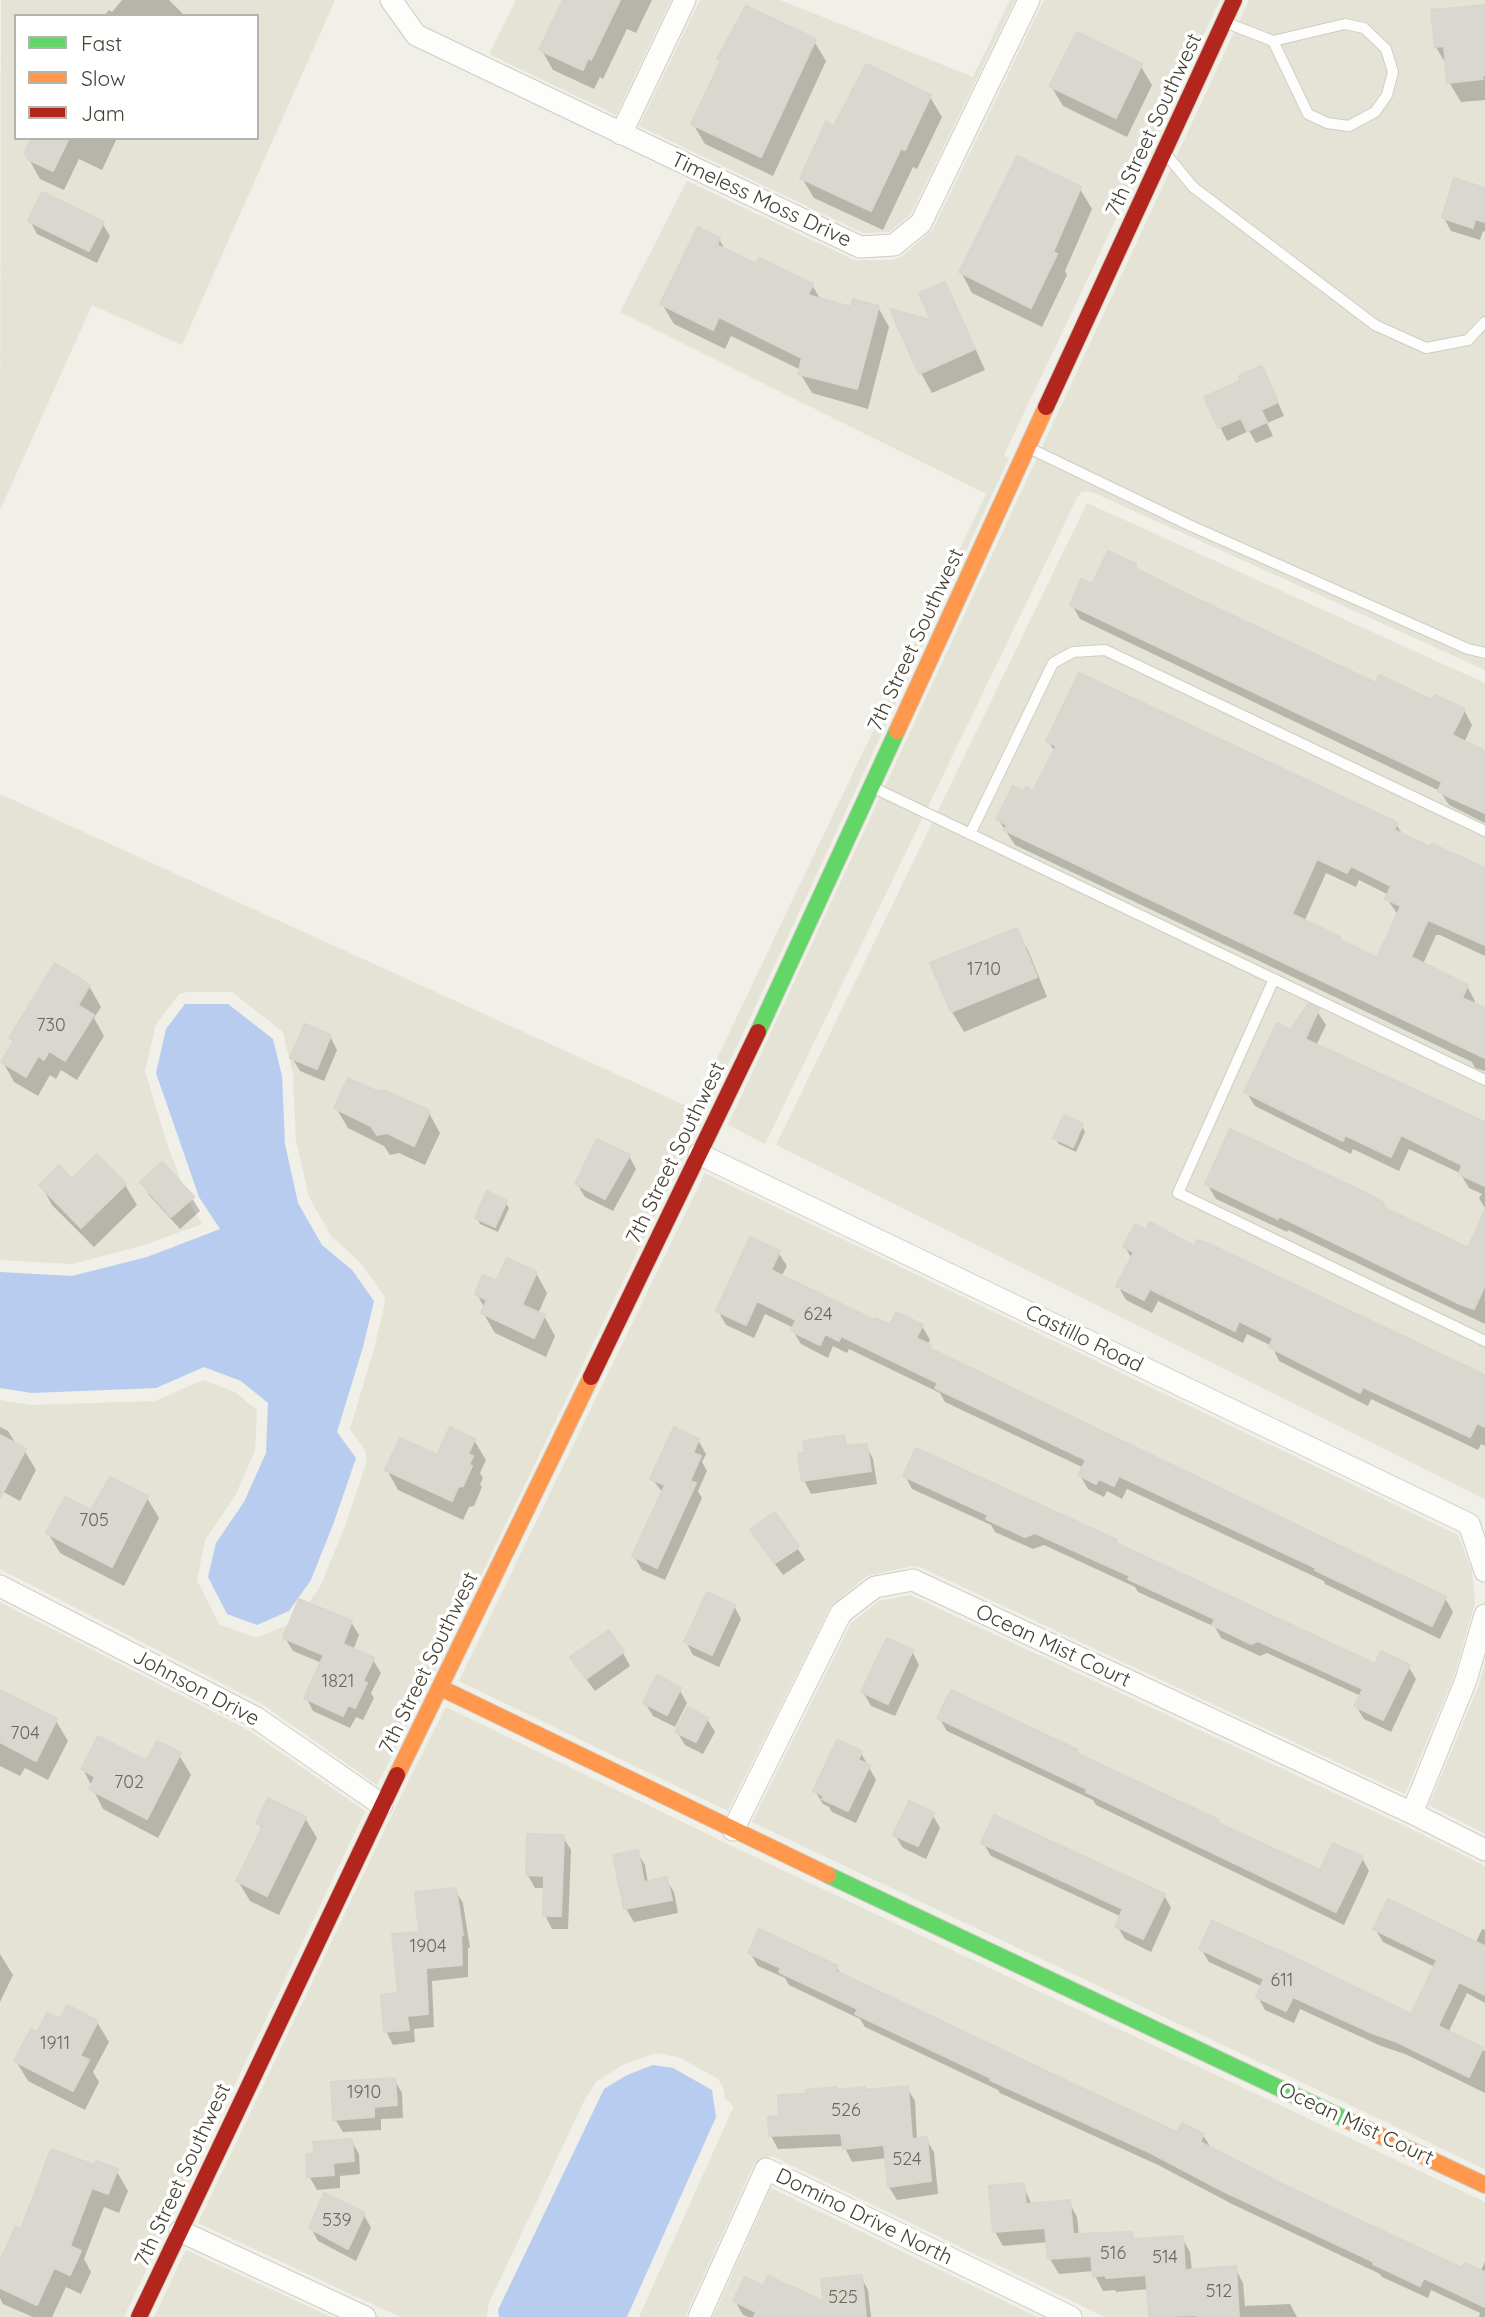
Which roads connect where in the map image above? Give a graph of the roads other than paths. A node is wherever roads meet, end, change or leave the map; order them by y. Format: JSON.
{"nodes":[{"id":1,"x":391,"y":0,"type":"edge"},
{"id":2,"x":685,"y":0,"type":"edge"},
{"id":3,"x":1030,"y":0,"type":"edge"},
{"id":4,"x":1234,"y":0,"type":"edge"},
{"id":5,"x":1225,"y":22,"type":"junction"},
{"id":6,"x":1273,"y":41,"type":"junction"},
{"id":7,"x":621,"y":134,"type":"junction"},
{"id":8,"x":1164,"y":152,"type":"junction"},
{"id":9,"x":1485,"y":322,"type":"edge"},
{"id":10,"x":1028,"y":448,"type":"junction"},
{"id":11,"x":1485,"y":653,"type":"edge"},
{"id":12,"x":872,"y":786,"type":"junction"},
{"id":13,"x":1485,"y":831,"type":"edge"},
{"id":14,"x":970,"y":834,"type":"junction"},
{"id":15,"x":1274,"y":979,"type":"junction"},
{"id":16,"x":1485,"y":1080,"type":"edge"},
{"id":17,"x":699,"y":1154,"type":"junction"},
{"id":18,"x":1485,"y":1341,"type":"edge"},
{"id":19,"x":1485,"y":1571,"type":"edge"},
{"id":20,"x":0,"y":1586,"type":"edge"},
{"id":21,"x":1485,"y":1615,"type":"edge"},
{"id":22,"x":441,"y":1688,"type":"junction"},
{"id":23,"x":382,"y":1805,"type":"junction"},
{"id":24,"x":1412,"y":1813,"type":"junction"},
{"id":25,"x":733,"y":1830,"type":"junction"},
{"id":26,"x":1485,"y":1850,"type":"edge"},
{"id":27,"x":1485,"y":2185,"type":"edge"},
{"id":28,"x":180,"y":2231,"type":"junction"},
{"id":29,"x":139,"y":2317,"type":"edge"},
{"id":30,"x":365,"y":2317,"type":"edge"},
{"id":31,"x":699,"y":2317,"type":"edge"},
{"id":32,"x":1071,"y":2317,"type":"edge"}],
"edges":[{"from":1,"to":7,"type":"street","name":"Timeless Moss Drive"},
{"from":2,"to":7,"type":"street"},
{"from":3,"to":7,"type":"street","name":"Timeless Moss Drive"},
{"from":4,"to":5,"type":"street","name":"7th Street Southwest"},
{"from":5,"to":6,"type":"lane"},
{"from":5,"to":8,"type":"street","name":"7th Street Southwest"},
{"from":6,"to":6,"type":"lane"},
{"from":8,"to":9,"type":"lane"},
{"from":8,"to":10,"type":"street","name":"7th Street Southwest"},
{"from":10,"to":11,"type":"lane"},
{"from":10,"to":12,"type":"street","name":"7th Street Southwest"},
{"from":12,"to":14,"type":"lane"},
{"from":12,"to":17,"type":"street","name":"7th Street Southwest"},
{"from":13,"to":14,"type":"lane"},
{"from":14,"to":15,"type":"lane"},
{"from":15,"to":16,"type":"lane"},
{"from":15,"to":18,"type":"lane"},
{"from":17,"to":19,"type":"street","name":"Castillo Road"},
{"from":17,"to":22,"type":"street","name":"7th Street Southwest"},
{"from":20,"to":23,"type":"street","name":"Johnson Drive"},
{"from":21,"to":24,"type":"street"},
{"from":22,"to":23,"type":"street","name":"7th Street Southwest"},
{"from":22,"to":25,"type":"street","name":"Ocean Mist Court"},
{"from":23,"to":28,"type":"street","name":"7th Street Southwest"},
{"from":24,"to":25,"type":"street","name":"Ocean Mist Court"},
{"from":24,"to":26,"type":"street","name":"Ocean Mist Court"},
{"from":25,"to":27,"type":"street","name":"Ocean Mist Court"},
{"from":28,"to":29,"type":"street","name":"7th Street Southwest"},
{"from":28,"to":30,"type":"street"},
{"from":31,"to":32,"type":"street","name":"Domino Drive North"}]}
